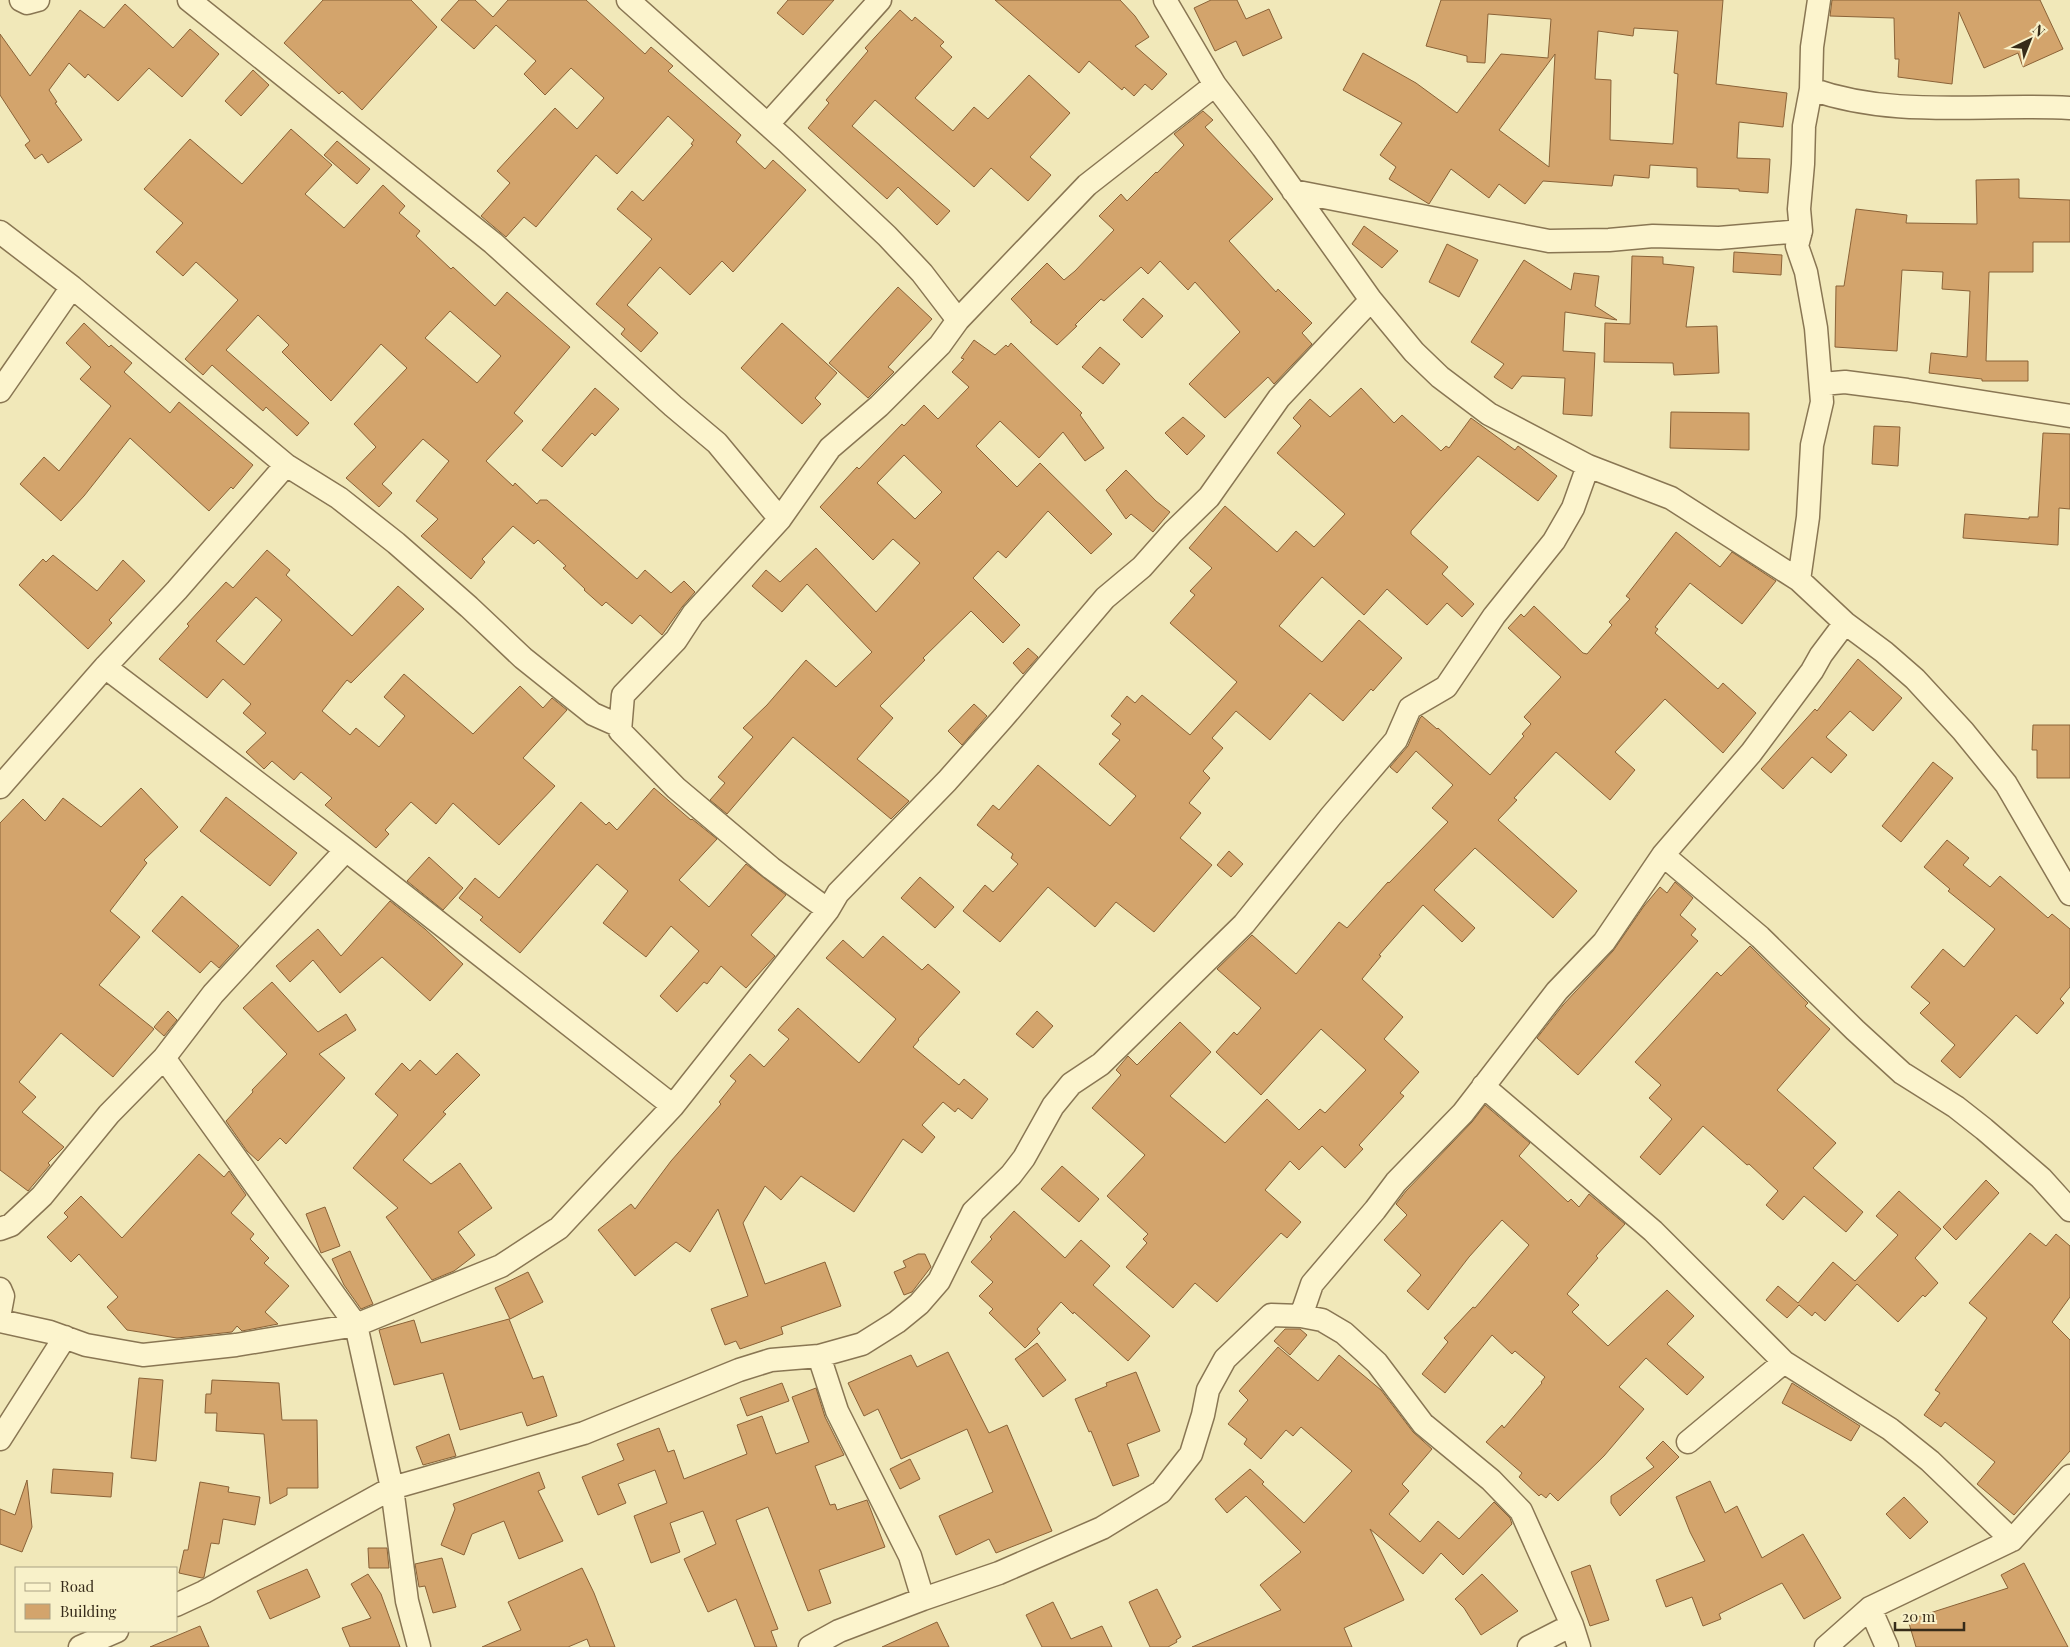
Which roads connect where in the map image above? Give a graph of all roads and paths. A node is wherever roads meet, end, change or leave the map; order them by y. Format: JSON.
{"nodes":[{"id":1,"x":22,"y":0,"type":"edge"},
{"id":2,"x":38,"y":0,"type":"edge"},
{"id":3,"x":190,"y":0,"type":"edge"},
{"id":4,"x":628,"y":0,"type":"edge"},
{"id":5,"x":880,"y":0,"type":"edge"},
{"id":6,"x":1166,"y":0,"type":"edge"},
{"id":7,"x":1819,"y":0,"type":"edge"},
{"id":8,"x":1215,"y":85,"type":"junction"},
{"id":9,"x":1811,"y":89,"type":"junction"},
{"id":10,"x":2070,"y":108,"type":"edge"},
{"id":11,"x":768,"y":124,"type":"junction"},
{"id":12,"x":1293,"y":191,"type":"junction"},
{"id":13,"x":1800,"y":231,"type":"junction"},
{"id":14,"x":0,"y":232,"type":"edge"},
{"id":15,"x":72,"y":288,"type":"junction"},
{"id":16,"x":1370,"y":300,"type":"junction"},
{"id":17,"x":958,"y":320,"type":"junction"},
{"id":18,"x":1822,"y":384,"type":"junction"},
{"id":19,"x":0,"y":391,"type":"edge"},
{"id":20,"x":2070,"y":416,"type":"edge"},
{"id":21,"x":286,"y":465,"type":"junction"},
{"id":22,"x":1588,"y":466,"type":"junction"},
{"id":23,"x":780,"y":519,"type":"junction"},
{"id":24,"x":1799,"y":580,"type":"junction"},
{"id":25,"x":1844,"y":623,"type":"junction"},
{"id":26,"x":105,"y":667,"type":"junction"},
{"id":27,"x":620,"y":726,"type":"junction"},
{"id":28,"x":0,"y":787,"type":"edge"},
{"id":29,"x":346,"y":850,"type":"junction"},
{"id":30,"x":1663,"y":855,"type":"junction"},
{"id":31,"x":2070,"y":894,"type":"edge"},
{"id":32,"x":828,"y":910,"type":"junction"},
{"id":33,"x":164,"y":1058,"type":"junction"},
{"id":34,"x":1483,"y":1086,"type":"junction"},
{"id":35,"x":673,"y":1106,"type":"junction"},
{"id":36,"x":2070,"y":1210,"type":"edge"},
{"id":37,"x":0,"y":1229,"type":"edge"},
{"id":38,"x":0,"y":1289,"type":"edge"},
{"id":39,"x":0,"y":1312,"type":"edge"},
{"id":40,"x":1301,"y":1316,"type":"junction"},
{"id":41,"x":0,"y":1321,"type":"edge"},
{"id":42,"x":356,"y":1326,"type":"junction"},
{"id":43,"x":65,"y":1337,"type":"junction"},
{"id":44,"x":819,"y":1356,"type":"junction"},
{"id":45,"x":1784,"y":1362,"type":"junction"},
{"id":46,"x":0,"y":1439,"type":"edge"},
{"id":47,"x":1688,"y":1442,"type":"dead end"},
{"id":48,"x":2070,"y":1476,"type":"edge"},
{"id":49,"x":392,"y":1488,"type":"junction"},
{"id":50,"x":2012,"y":1540,"type":"junction"},
{"id":51,"x":923,"y":1599,"type":"junction"},
{"id":52,"x":178,"y":1603,"type":"edge"},
{"id":53,"x":1870,"y":1608,"type":"junction"},
{"id":54,"x":1572,"y":1625,"type":"junction"},
{"id":55,"x":115,"y":1632,"type":"edge"},
{"id":56,"x":80,"y":1647,"type":"edge"},
{"id":57,"x":419,"y":1647,"type":"edge"},
{"id":58,"x":810,"y":1647,"type":"edge"},
{"id":59,"x":1529,"y":1647,"type":"edge"},
{"id":60,"x":1579,"y":1647,"type":"edge"},
{"id":61,"x":1826,"y":1647,"type":"edge"},
{"id":62,"x":1887,"y":1647,"type":"edge"}],
"edges":[{"from":1,"to":2,"type":"street"},
{"from":3,"to":23,"type":"street"},
{"from":4,"to":11,"type":"street"},
{"from":5,"to":11,"type":"street"},
{"from":6,"to":8,"type":"street"},
{"from":7,"to":9,"type":"street"},
{"from":8,"to":12,"type":"street"},
{"from":8,"to":17,"type":"street"},
{"from":9,"to":10,"type":"street"},
{"from":9,"to":13,"type":"street"},
{"from":11,"to":17,"type":"street"},
{"from":12,"to":13,"type":"street"},
{"from":12,"to":16,"type":"street"},
{"from":13,"to":18,"type":"street"},
{"from":14,"to":15,"type":"street"},
{"from":15,"to":19,"type":"street"},
{"from":15,"to":21,"type":"street"},
{"from":16,"to":22,"type":"street"},
{"from":16,"to":32,"type":"street"},
{"from":17,"to":23,"type":"street"},
{"from":18,"to":20,"type":"street"},
{"from":18,"to":24,"type":"street"},
{"from":21,"to":26,"type":"street"},
{"from":21,"to":27,"type":"street"},
{"from":22,"to":24,"type":"street"},
{"from":22,"to":44,"type":"street"},
{"from":23,"to":27,"type":"street"},
{"from":24,"to":25,"type":"street"},
{"from":25,"to":30,"type":"street"},
{"from":25,"to":31,"type":"street"},
{"from":26,"to":28,"type":"street"},
{"from":26,"to":29,"type":"street"},
{"from":27,"to":32,"type":"street"},
{"from":29,"to":33,"type":"street"},
{"from":29,"to":35,"type":"street"},
{"from":30,"to":34,"type":"street"},
{"from":30,"to":36,"type":"street"},
{"from":32,"to":35,"type":"street"},
{"from":33,"to":37,"type":"street"},
{"from":33,"to":42,"type":"street"},
{"from":34,"to":40,"type":"street"},
{"from":34,"to":45,"type":"street"},
{"from":35,"to":42,"type":"street"},
{"from":38,"to":39,"type":"street"},
{"from":40,"to":51,"type":"street"},
{"from":40,"to":54,"type":"street"},
{"from":41,"to":43,"type":"street"},
{"from":42,"to":43,"type":"street"},
{"from":42,"to":49,"type":"street"},
{"from":43,"to":46,"type":"street"},
{"from":44,"to":49,"type":"street"},
{"from":44,"to":51,"type":"street"},
{"from":45,"to":47,"type":"street"},
{"from":45,"to":50,"type":"street"},
{"from":48,"to":50,"type":"street"},
{"from":49,"to":52,"type":"street"},
{"from":49,"to":57,"type":"street"},
{"from":50,"to":53,"type":"street"},
{"from":51,"to":58,"type":"street"},
{"from":53,"to":61,"type":"street"},
{"from":53,"to":62,"type":"street"},
{"from":54,"to":59,"type":"street"},
{"from":54,"to":60,"type":"street"},
{"from":55,"to":56,"type":"street"}]}
